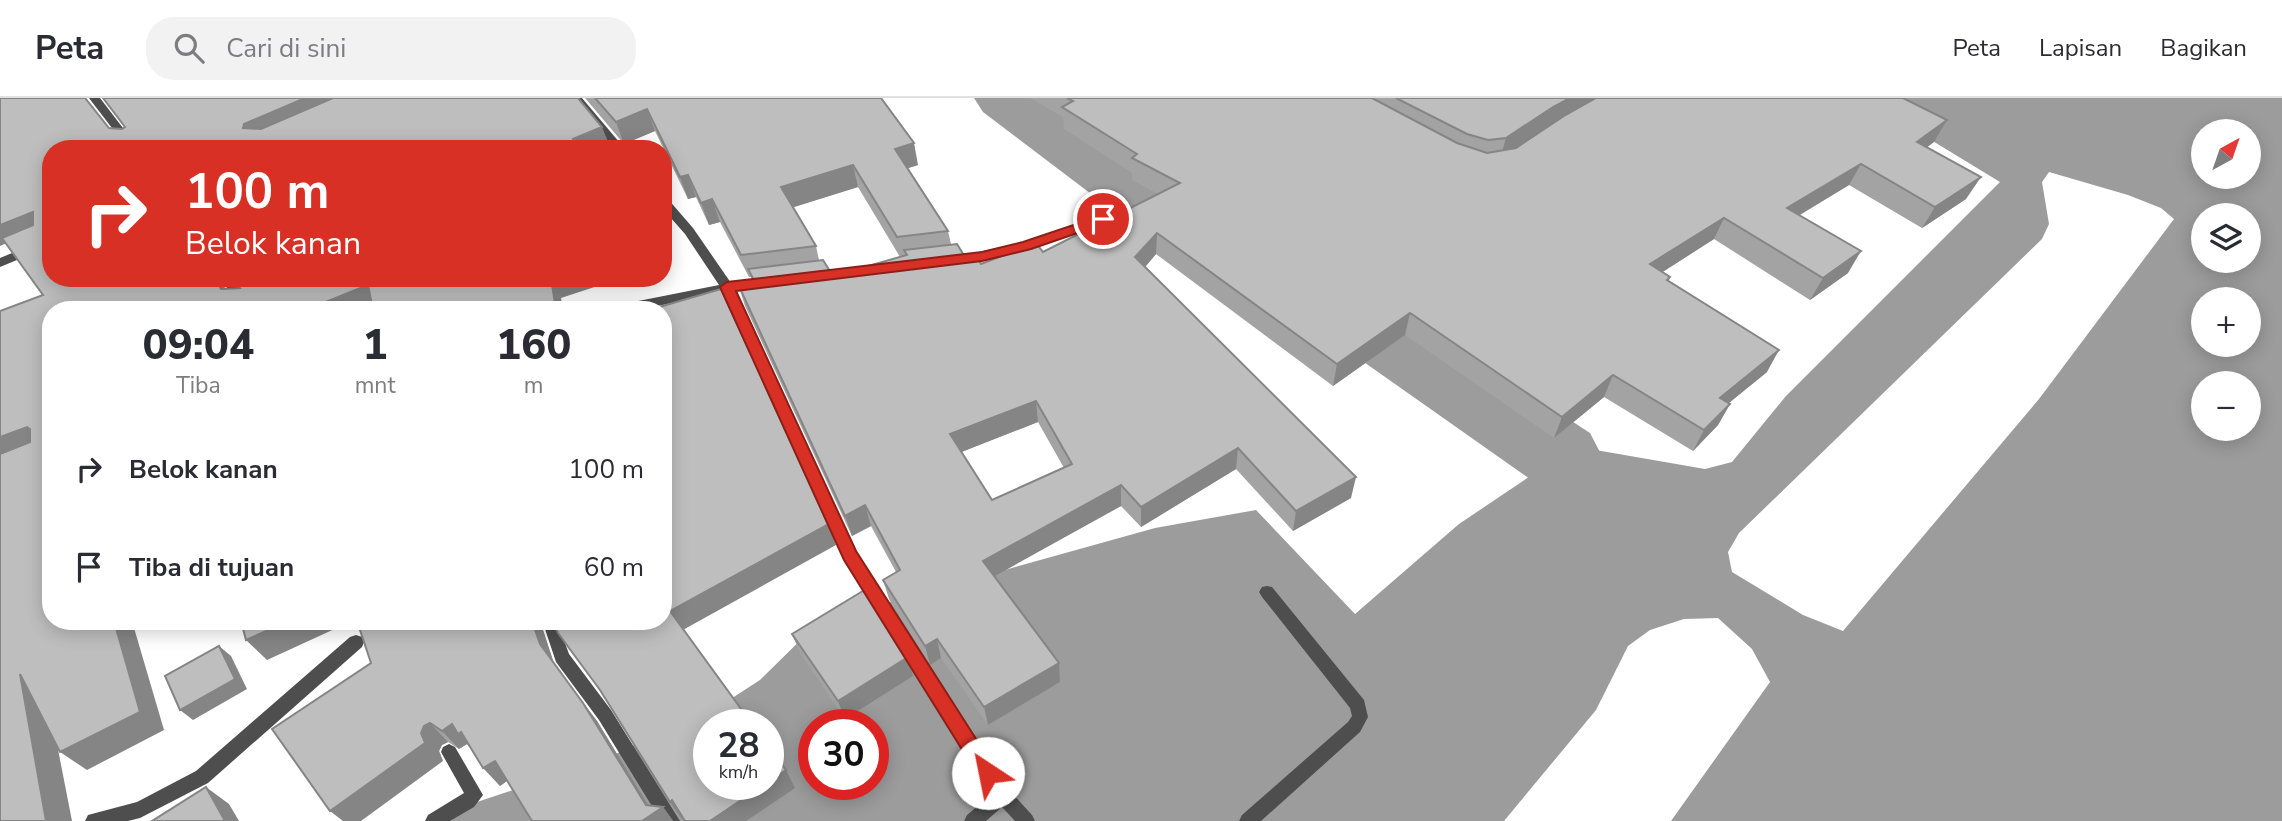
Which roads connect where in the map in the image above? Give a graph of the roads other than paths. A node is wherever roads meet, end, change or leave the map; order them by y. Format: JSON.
{"nodes":[{"id":1,"x":94,"y":98,"type":"edge"},
{"id":2,"x":576,"y":98,"type":"edge"},
{"id":3,"x":127,"y":140,"type":"edge"},
{"id":4,"x":612,"y":140,"type":"edge"},
{"id":5,"x":672,"y":211,"type":"edge"},
{"id":6,"x":1103,"y":219,"type":"edge"},
{"id":7,"x":42,"y":245,"type":"edge"},
{"id":8,"x":943,"y":262,"type":"edge"},
{"id":9,"x":0,"y":263,"type":"edge"},
{"id":10,"x":734,"y":287,"type":"junction"},
{"id":11,"x":660,"y":301,"type":"edge"},
{"id":12,"x":1267,"y":592,"type":"dead end"},
{"id":13,"x":552,"y":630,"type":"edge"},
{"id":14,"x":356,"y":642,"type":"edge"},
{"id":15,"x":449,"y":752,"type":"dead end"},
{"id":16,"x":1003,"y":796,"type":"junction"},
{"id":17,"x":94,"y":821,"type":"edge"},
{"id":18,"x":434,"y":821,"type":"edge"},
{"id":19,"x":671,"y":821,"type":"edge"},
{"id":20,"x":973,"y":821,"type":"edge"},
{"id":21,"x":1027,"y":821,"type":"edge"},
{"id":22,"x":1248,"y":821,"type":"edge"}],
"edges":[{"from":1,"to":3,"type":"street"},
{"from":2,"to":4,"type":"street"},
{"from":5,"to":10,"type":"street"},
{"from":6,"to":8,"type":"street"},
{"from":7,"to":9,"type":"street"},
{"from":10,"to":11,"type":"street"},
{"from":10,"to":16,"type":"street"},
{"from":12,"to":22,"type":"street"},
{"from":13,"to":19,"type":"street"},
{"from":14,"to":17,"type":"street"},
{"from":15,"to":18,"type":"street"},
{"from":16,"to":20,"type":"street"},
{"from":16,"to":21,"type":"street"}]}
